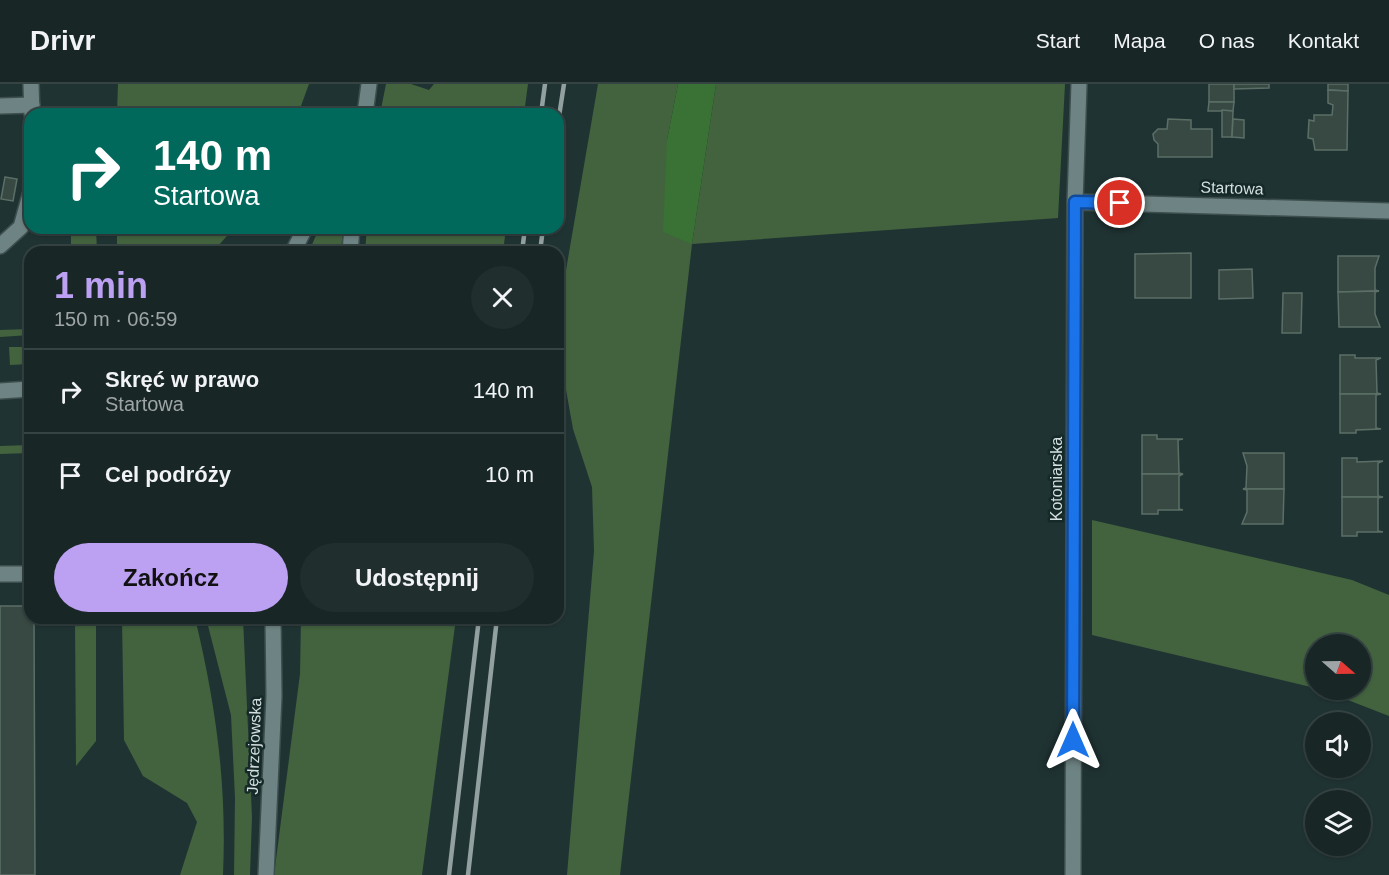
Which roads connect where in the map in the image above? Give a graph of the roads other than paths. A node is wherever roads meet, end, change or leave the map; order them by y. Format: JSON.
{"nodes":[{"id":1,"x":32,"y":84,"type":"edge"},
{"id":2,"x":1079,"y":84,"type":"edge"},
{"id":3,"x":369,"y":85,"type":"edge"},
{"id":4,"x":0,"y":105,"type":"edge"},
{"id":5,"x":32,"y":108,"type":"edge"},
{"id":6,"x":359,"y":108,"type":"edge"},
{"id":7,"x":365,"y":108,"type":"edge"},
{"id":8,"x":24,"y":109,"type":"edge"},
{"id":9,"x":1075,"y":202,"type":"junction"},
{"id":10,"x":1389,"y":210,"type":"edge"},
{"id":11,"x":24,"y":216,"type":"edge"},
{"id":12,"x":0,"y":246,"type":"edge"},
{"id":13,"x":24,"y":389,"type":"edge"},
{"id":14,"x":0,"y":391,"type":"edge"},
{"id":15,"x":0,"y":574,"type":"edge"},
{"id":16,"x":24,"y":574,"type":"edge"},
{"id":17,"x":273,"y":624,"type":"edge"},
{"id":18,"x":266,"y":875,"type":"edge"},
{"id":19,"x":1073,"y":875,"type":"edge"}],
"edges":[{"from":1,"to":5,"type":"street"},
{"from":2,"to":9,"type":"street","name":"Kotoniarska"},
{"from":3,"to":6,"type":"street"},
{"from":3,"to":7,"type":"street"},
{"from":4,"to":8,"type":"street"},
{"from":9,"to":10,"type":"street","name":"Startowa"},
{"from":9,"to":19,"type":"street","name":"Kotoniarska"},
{"from":11,"to":12,"type":"street"},
{"from":13,"to":14,"type":"street"},
{"from":15,"to":16,"type":"street"},
{"from":17,"to":18,"type":"street","name":"Jędrzejowska"}]}
